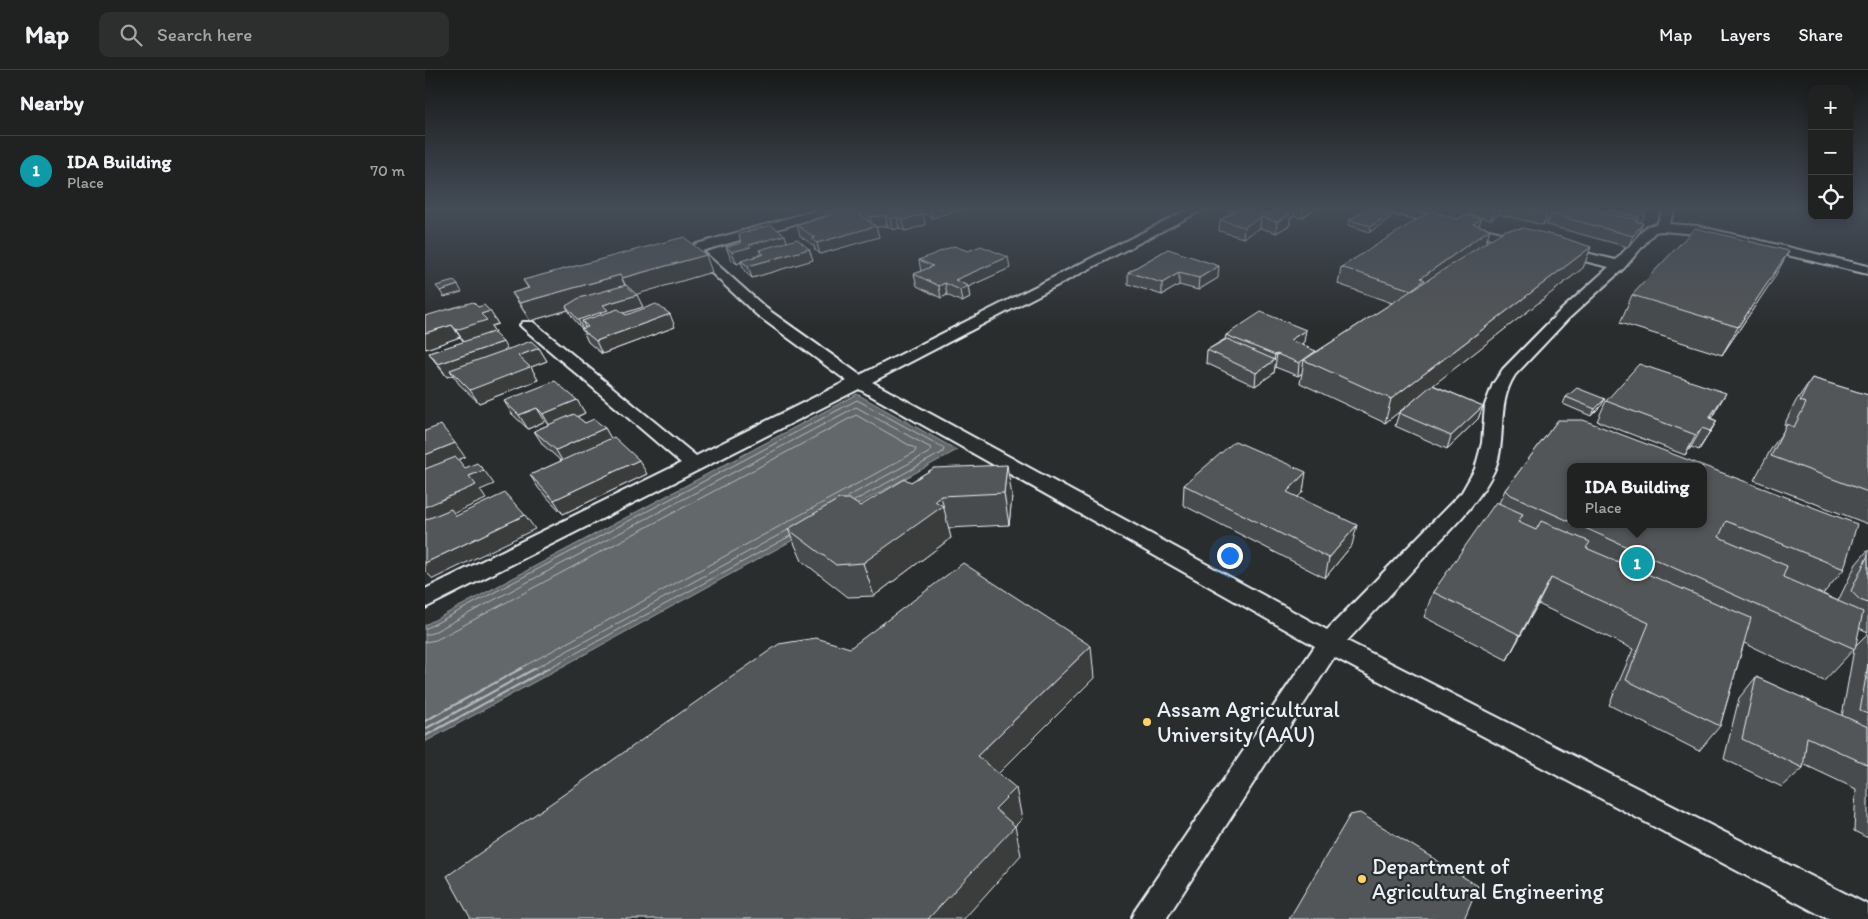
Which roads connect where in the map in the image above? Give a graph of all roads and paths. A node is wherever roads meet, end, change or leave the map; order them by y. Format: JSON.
{"nodes":[{"id":1,"x":697,"y":249,"type":"edge"},
{"id":2,"x":1120,"y":249,"type":"edge"},
{"id":3,"x":1549,"y":249,"type":"edge"},
{"id":4,"x":1634,"y":249,"type":"edge"},
{"id":5,"x":1778,"y":249,"type":"edge"},
{"id":6,"x":1619,"y":265,"type":"junction"},
{"id":7,"x":1868,"y":270,"type":"edge"},
{"id":8,"x":528,"y":325,"type":"edge"},
{"id":9,"x":859,"y":382,"type":"junction"},
{"id":10,"x":694,"y":464,"type":"junction"},
{"id":11,"x":425,"y":598,"type":"edge"},
{"id":12,"x":1329,"y":643,"type":"junction"},
{"id":13,"x":1147,"y":919,"type":"edge"},
{"id":14,"x":1861,"y":919,"type":"edge"}],
"edges":[{"from":1,"to":9,"type":"lane"},
{"from":2,"to":9,"type":"lane"},
{"from":3,"to":6,"type":"lane"},
{"from":4,"to":6,"type":"lane"},
{"from":5,"to":7,"type":"lane"},
{"from":6,"to":12,"type":"lane"},
{"from":8,"to":10,"type":"lane"},
{"from":9,"to":10,"type":"lane"},
{"from":9,"to":12,"type":"lane"},
{"from":10,"to":11,"type":"lane"},
{"from":12,"to":13,"type":"lane"},
{"from":12,"to":14,"type":"lane"}]}
